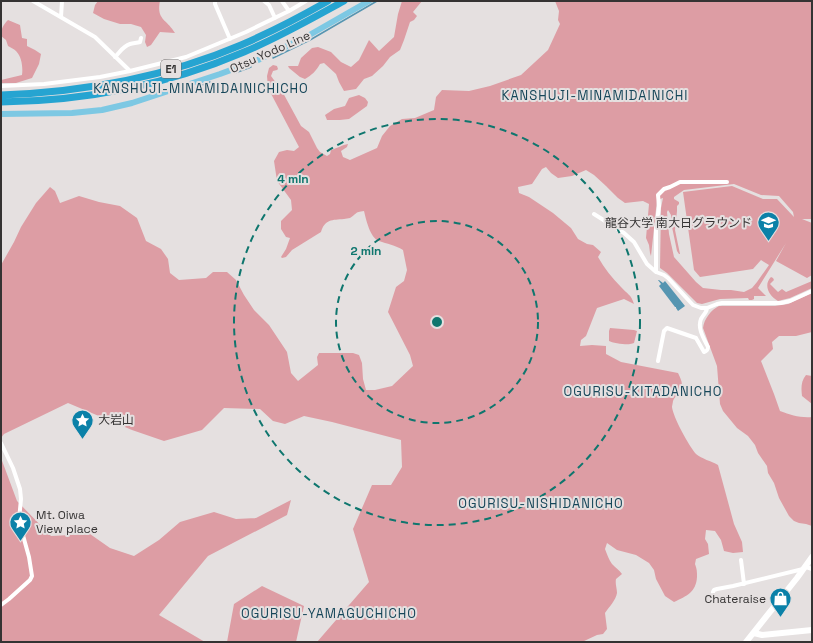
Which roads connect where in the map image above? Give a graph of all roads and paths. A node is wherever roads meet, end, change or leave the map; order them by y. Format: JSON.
{"nodes":[{"id":1,"x":33,"y":1,"type":"edge"},
{"id":2,"x":62,"y":1,"type":"edge"},
{"id":3,"x":215,"y":1,"type":"edge"},
{"id":4,"x":264,"y":1,"type":"edge"},
{"id":5,"x":282,"y":1,"type":"edge"},
{"id":6,"x":306,"y":1,"type":"edge"},
{"id":7,"x":328,"y":1,"type":"edge"},
{"id":8,"x":344,"y":1,"type":"edge"},
{"id":9,"x":369,"y":1,"type":"edge"},
{"id":10,"x":289,"y":11,"type":"junction"},
{"id":11,"x":62,"y":17,"type":"junction"},
{"id":12,"x":275,"y":18,"type":"junction"},
{"id":13,"x":141,"y":38,"type":"dead end"},
{"id":14,"x":230,"y":39,"type":"junction"},
{"id":15,"x":115,"y":57,"type":"junction"},
{"id":16,"x":130,"y":71,"type":"junction"},
{"id":17,"x":1,"y":86,"type":"edge"},
{"id":18,"x":1,"y":94,"type":"edge"},
{"id":19,"x":1,"y":102,"type":"edge"},
{"id":20,"x":1,"y":114,"type":"edge"},
{"id":21,"x":727,"y":182,"type":"dead end"},
{"id":22,"x":594,"y":214,"type":"dead end"},
{"id":23,"x":656,"y":272,"type":"junction"},
{"id":24,"x":812,"y":291,"type":"edge"},
{"id":25,"x":707,"y":308,"type":"junction"},
{"id":26,"x":658,"y":361,"type":"dead end"},
{"id":27,"x":1,"y":443,"type":"edge"},
{"id":28,"x":812,"y":557,"type":"edge"},
{"id":29,"x":741,"y":560,"type":"dead end"},
{"id":30,"x":808,"y":568,"type":"edge"},
{"id":31,"x":744,"y":584,"type":"junction"},
{"id":32,"x":713,"y":592,"type":"dead end"},
{"id":33,"x":1,"y":605,"type":"edge"},
{"id":34,"x":812,"y":630,"type":"edge"},
{"id":35,"x":754,"y":633,"type":"junction"},
{"id":36,"x":746,"y":642,"type":"edge"}],
"edges":[{"from":1,"to":11,"type":"street"},
{"from":2,"to":11,"type":"street"},
{"from":3,"to":14,"type":"street"},
{"from":4,"to":12,"type":"street"},
{"from":5,"to":10,"type":"street"},
{"from":6,"to":10,"type":"street"},
{"from":7,"to":18,"type":"highway","number":"E1"},
{"from":8,"to":19,"type":"highway","number":"E1"},
{"from":9,"to":20,"type":"main road","name":"Otsu Yodo Line"},
{"from":10,"to":12,"type":"street"},
{"from":11,"to":15,"type":"street"},
{"from":12,"to":14,"type":"street"},
{"from":13,"to":15,"type":"street"},
{"from":14,"to":16,"type":"street"},
{"from":15,"to":16,"type":"street"},
{"from":16,"to":17,"type":"street"},
{"from":21,"to":23,"type":"street"},
{"from":22,"to":23,"type":"street"},
{"from":23,"to":25,"type":"street"},
{"from":24,"to":25,"type":"street"},
{"from":25,"to":26,"type":"street"},
{"from":27,"to":33,"type":"street"},
{"from":28,"to":30,"type":"street"},
{"from":29,"to":31,"type":"street"},
{"from":30,"to":31,"type":"street"},
{"from":30,"to":35,"type":"street"},
{"from":31,"to":32,"type":"street"},
{"from":34,"to":35,"type":"street"},
{"from":35,"to":36,"type":"street"}]}
